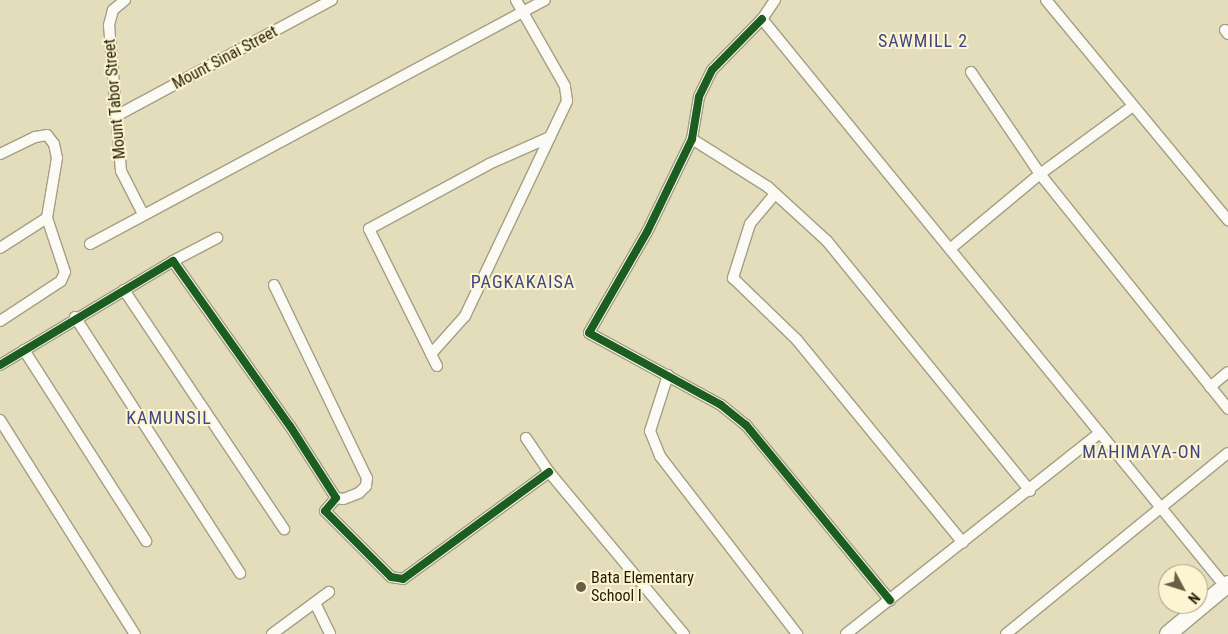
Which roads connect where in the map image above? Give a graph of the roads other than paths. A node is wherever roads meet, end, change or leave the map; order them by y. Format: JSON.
{"nodes":[{"id":1,"x":125,"y":0,"type":"edge"},
{"id":2,"x":332,"y":0,"type":"edge"},
{"id":3,"x":516,"y":0,"type":"edge"},
{"id":4,"x":544,"y":0,"type":"edge"},
{"id":5,"x":775,"y":0,"type":"edge"},
{"id":6,"x":1046,"y":0,"type":"edge"},
{"id":7,"x":522,"y":11,"type":"junction"},
{"id":8,"x":762,"y":19,"type":"junction"},
{"id":9,"x":971,"y":72,"type":"dead end"},
{"id":10,"x":1133,"y":106,"type":"junction"},
{"id":11,"x":118,"y":115,"type":"junction"},
{"id":12,"x":550,"y":137,"type":"junction"},
{"id":13,"x":692,"y":139,"type":"junction"},
{"id":14,"x":0,"y":154,"type":"edge"},
{"id":15,"x":1040,"y":174,"type":"junction"},
{"id":16,"x":775,"y":194,"type":"junction"},
{"id":17,"x":143,"y":214,"type":"junction"},
{"id":18,"x":47,"y":218,"type":"junction"},
{"id":19,"x":1228,"y":220,"type":"edge"},
{"id":20,"x":217,"y":238,"type":"dead end"},
{"id":21,"x":90,"y":244,"type":"dead end"},
{"id":22,"x":0,"y":248,"type":"edge"},
{"id":23,"x":950,"y":249,"type":"junction"},
{"id":24,"x":173,"y":261,"type":"junction"},
{"id":25,"x":274,"y":285,"type":"dead end"},
{"id":26,"x":124,"y":290,"type":"junction"},
{"id":27,"x":75,"y":317,"type":"junction"},
{"id":28,"x":0,"y":321,"type":"edge"},
{"id":29,"x":24,"y":350,"type":"junction"},
{"id":30,"x":430,"y":354,"type":"junction"},
{"id":31,"x":0,"y":366,"type":"edge"},
{"id":32,"x":437,"y":366,"type":"dead end"},
{"id":33,"x":1228,"y":372,"type":"edge"},
{"id":34,"x":668,"y":375,"type":"junction"},
{"id":35,"x":1210,"y":387,"type":"junction"},
{"id":36,"x":1228,"y":409,"type":"edge"},
{"id":37,"x":0,"y":420,"type":"edge"},
{"id":38,"x":1100,"y":433,"type":"junction"},
{"id":39,"x":526,"y":438,"type":"dead end"},
{"id":40,"x":1228,"y":453,"type":"edge"},
{"id":41,"x":549,"y":472,"type":"junction"},
{"id":42,"x":1030,"y":491,"type":"junction"},
{"id":43,"x":336,"y":498,"type":"junction"},
{"id":44,"x":1162,"y":508,"type":"junction"},
{"id":45,"x":284,"y":529,"type":"dead end"},
{"id":46,"x":146,"y":541,"type":"dead end"},
{"id":47,"x":963,"y":543,"type":"junction"},
{"id":48,"x":240,"y":573,"type":"dead end"},
{"id":49,"x":1227,"y":585,"type":"edge"},
{"id":50,"x":329,"y":592,"type":"dead end"},
{"id":51,"x":890,"y":600,"type":"junction"},
{"id":52,"x":316,"y":605,"type":"junction"},
{"id":53,"x":135,"y":634,"type":"edge"},
{"id":54,"x":272,"y":634,"type":"edge"},
{"id":55,"x":330,"y":634,"type":"edge"},
{"id":56,"x":684,"y":634,"type":"edge"},
{"id":57,"x":797,"y":634,"type":"edge"},
{"id":58,"x":846,"y":634,"type":"edge"},
{"id":59,"x":1006,"y":634,"type":"edge"},
{"id":60,"x":1168,"y":634,"type":"edge"}],
"edges":[{"from":1,"to":11,"type":"street","name":"Mount Tabor Street"},
{"from":2,"to":11,"type":"street","name":"Mount Sinai Street"},
{"from":3,"to":7,"type":"street"},
{"from":4,"to":7,"type":"street"},
{"from":5,"to":8,"type":"street"},
{"from":6,"to":10,"type":"street"},
{"from":7,"to":12,"type":"street"},
{"from":7,"to":17,"type":"street"},
{"from":8,"to":13,"type":"street"},
{"from":8,"to":23,"type":"street"},
{"from":9,"to":15,"type":"street"},
{"from":10,"to":15,"type":"street"},
{"from":10,"to":19,"type":"street"},
{"from":11,"to":17,"type":"street","name":"Mount Tabor Street"},
{"from":12,"to":30,"type":"street"},
{"from":12,"to":30,"type":"street"},
{"from":13,"to":16,"type":"street"},
{"from":13,"to":34,"type":"street"},
{"from":14,"to":18,"type":"street"},
{"from":15,"to":23,"type":"street"},
{"from":15,"to":35,"type":"street"},
{"from":16,"to":42,"type":"street"},
{"from":16,"to":47,"type":"street"},
{"from":17,"to":21,"type":"street"},
{"from":18,"to":22,"type":"street"},
{"from":18,"to":28,"type":"street"},
{"from":20,"to":24,"type":"street"},
{"from":23,"to":38,"type":"street"},
{"from":24,"to":26,"type":"street"},
{"from":24,"to":43,"type":"street"},
{"from":25,"to":43,"type":"street"},
{"from":26,"to":27,"type":"street"},
{"from":26,"to":45,"type":"street"},
{"from":27,"to":29,"type":"street"},
{"from":27,"to":48,"type":"street"},
{"from":29,"to":31,"type":"street"},
{"from":29,"to":46,"type":"street"},
{"from":30,"to":32,"type":"street"},
{"from":33,"to":35,"type":"street"},
{"from":34,"to":51,"type":"street"},
{"from":34,"to":57,"type":"street"},
{"from":35,"to":36,"type":"street"},
{"from":37,"to":53,"type":"street"},
{"from":38,"to":42,"type":"street"},
{"from":38,"to":44,"type":"street"},
{"from":39,"to":41,"type":"street"},
{"from":40,"to":44,"type":"street"},
{"from":41,"to":43,"type":"street"},
{"from":41,"to":56,"type":"street"},
{"from":42,"to":47,"type":"street"},
{"from":44,"to":49,"type":"street"},
{"from":44,"to":59,"type":"street"},
{"from":47,"to":51,"type":"street"},
{"from":49,"to":60,"type":"main road"},
{"from":50,"to":52,"type":"street"},
{"from":51,"to":58,"type":"street"},
{"from":52,"to":54,"type":"street"},
{"from":52,"to":55,"type":"street"}]}
